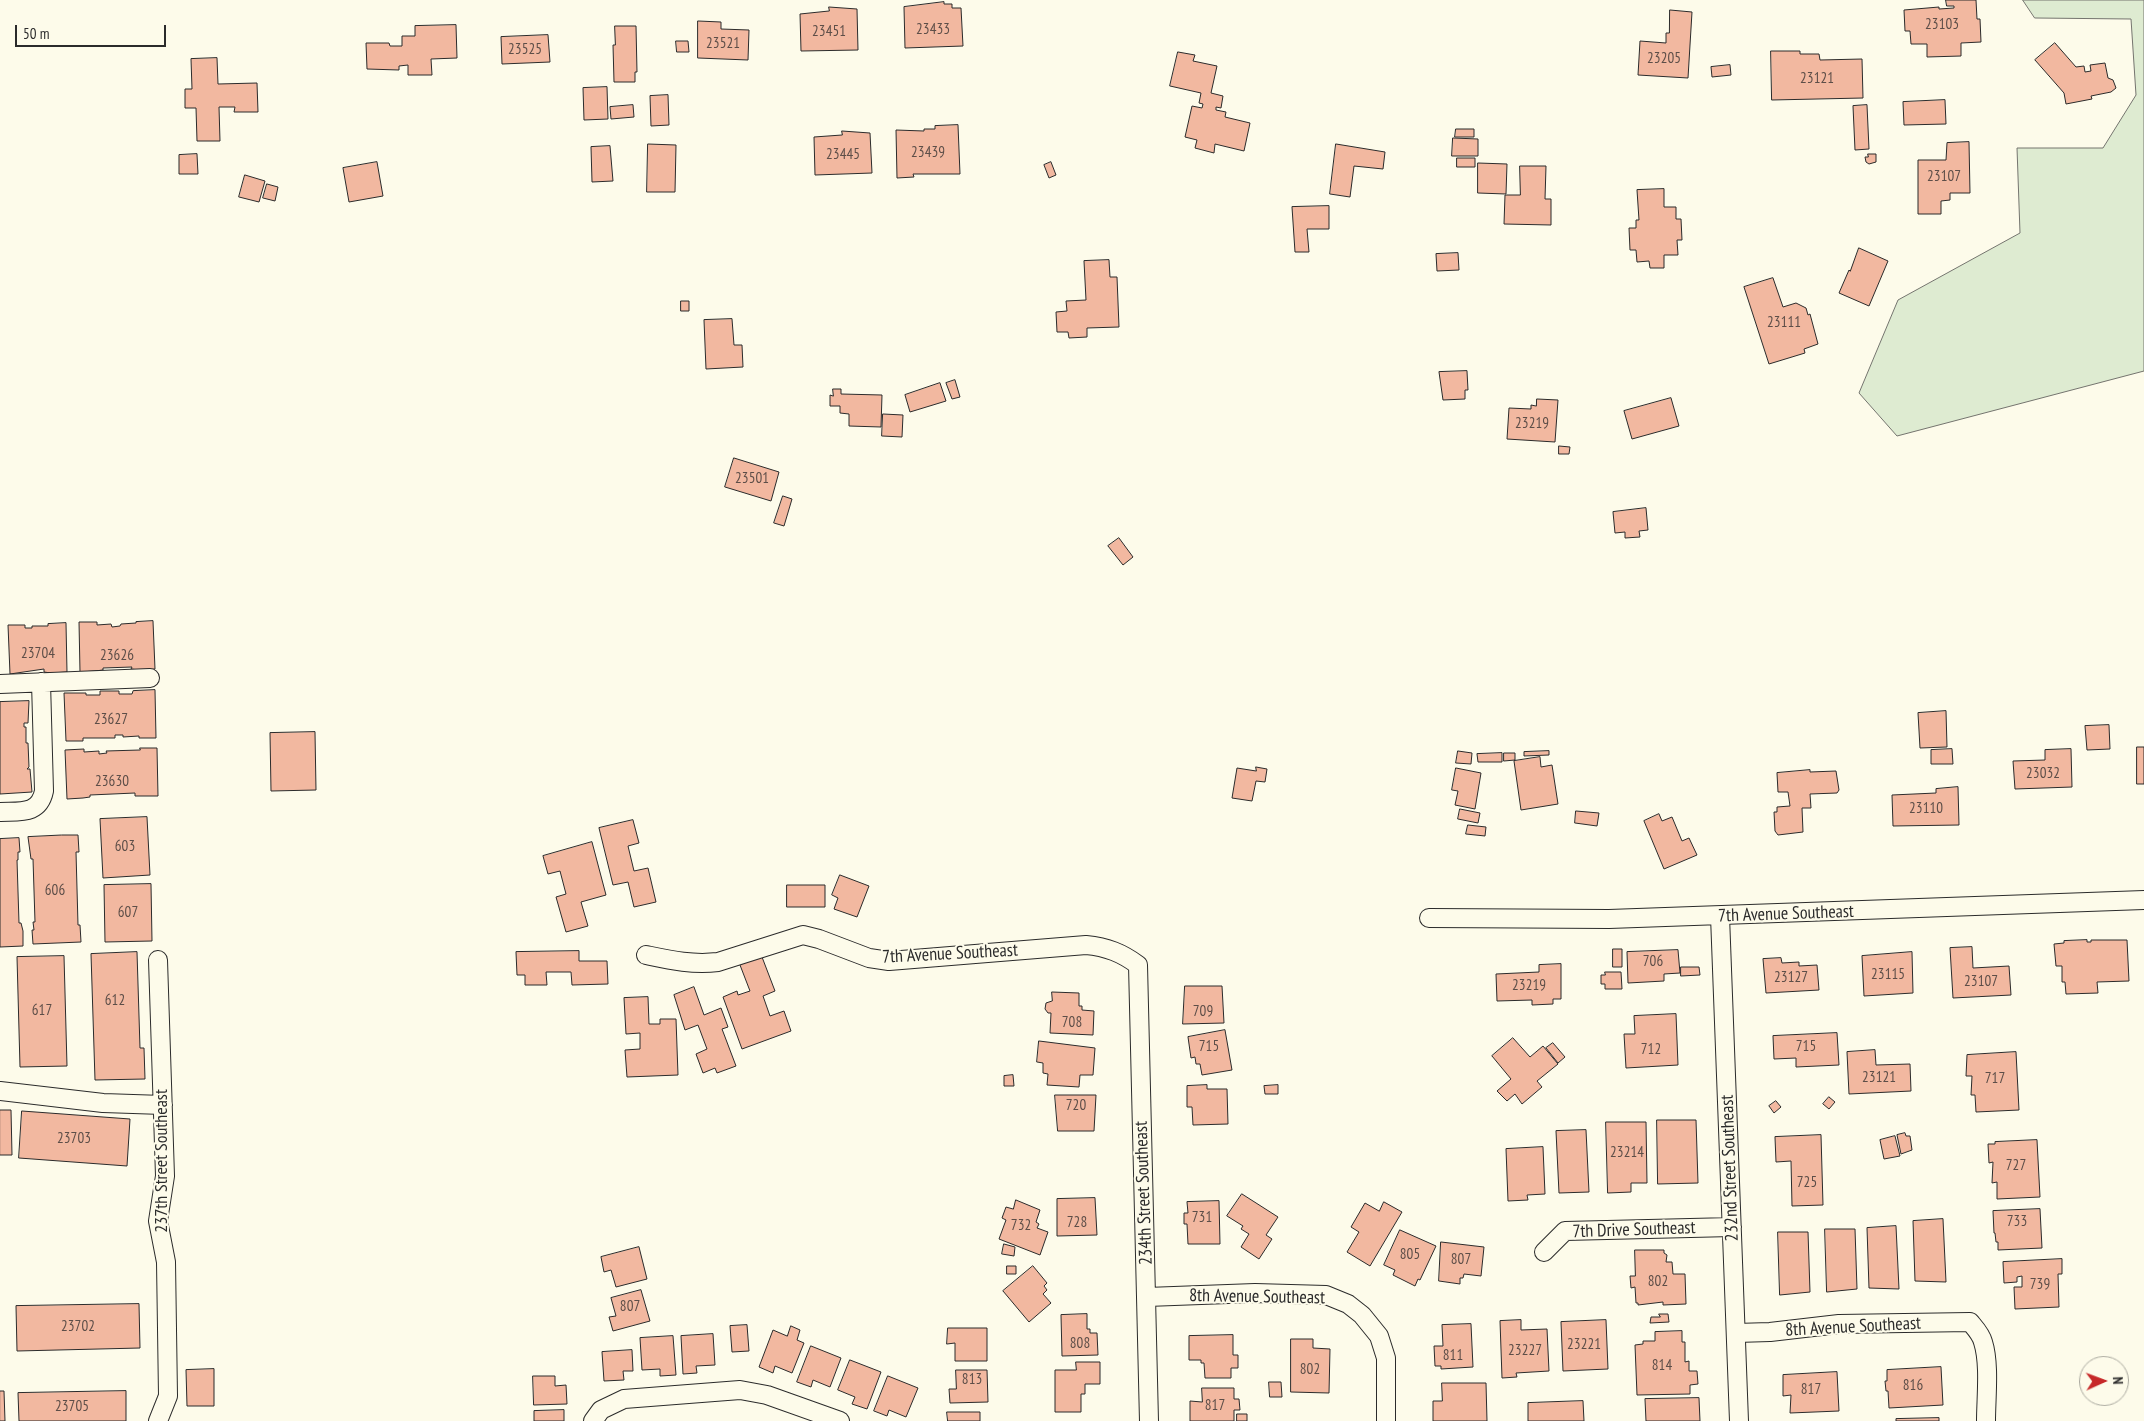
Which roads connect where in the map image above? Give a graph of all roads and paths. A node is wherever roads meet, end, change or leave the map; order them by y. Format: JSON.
{"nodes":[{"id":1,"x":150,"y":678,"type":"dead end"},
{"id":2,"x":41,"y":682,"type":"junction"},
{"id":3,"x":0,"y":684,"type":"edge"},
{"id":4,"x":0,"y":812,"type":"edge"},
{"id":5,"x":2144,"y":900,"type":"edge"},
{"id":6,"x":1720,"y":916,"type":"junction"},
{"id":7,"x":1429,"y":918,"type":"dead end"},
{"id":8,"x":646,"y":955,"type":"dead end"},
{"id":9,"x":158,"y":960,"type":"dead end"},
{"id":10,"x":1138,"y":965,"type":"joint"},
{"id":11,"x":0,"y":1091,"type":"edge"},
{"id":12,"x":162,"y":1105,"type":"junction"},
{"id":13,"x":1732,"y":1227,"type":"junction"},
{"id":14,"x":1544,"y":1252,"type":"dead end"},
{"id":15,"x":1147,"y":1297,"type":"junction"},
{"id":16,"x":1736,"y":1333,"type":"junction"},
{"id":17,"x":597,"y":1415,"type":"edge"},
{"id":18,"x":158,"y":1421,"type":"edge"},
{"id":19,"x":840,"y":1421,"type":"edge"},
{"id":20,"x":1149,"y":1421,"type":"edge"},
{"id":21,"x":1386,"y":1421,"type":"edge"},
{"id":22,"x":1739,"y":1421,"type":"edge"},
{"id":23,"x":1986,"y":1421,"type":"edge"}],
"edges":[{"from":1,"to":2,"type":"street"},
{"from":2,"to":3,"type":"street"},
{"from":2,"to":4,"type":"street"},
{"from":5,"to":6,"type":"street","name":"7th Avenue Southeast"},
{"from":6,"to":7,"type":"street","name":"7th Avenue Southeast"},
{"from":6,"to":13,"type":"street","name":"232nd Street Southeast"},
{"from":8,"to":10,"type":"street","name":"7th Avenue Southeast"},
{"from":9,"to":12,"type":"street","name":"237th Street Southeast"},
{"from":10,"to":15,"type":"street","name":"234th Street Southeast"},
{"from":11,"to":12,"type":"street"},
{"from":12,"to":18,"type":"street","name":"237th Street Southeast"},
{"from":13,"to":14,"type":"street","name":"7th Drive Southeast"},
{"from":13,"to":16,"type":"street","name":"232nd Street Southeast"},
{"from":15,"to":20,"type":"street","name":"234th Street Southeast"},
{"from":15,"to":21,"type":"street","name":"8th Avenue Southeast"},
{"from":16,"to":22,"type":"street","name":"232nd Street Southeast"},
{"from":16,"to":23,"type":"street","name":"8th Avenue Southeast"},
{"from":17,"to":19,"type":"street"}]}
